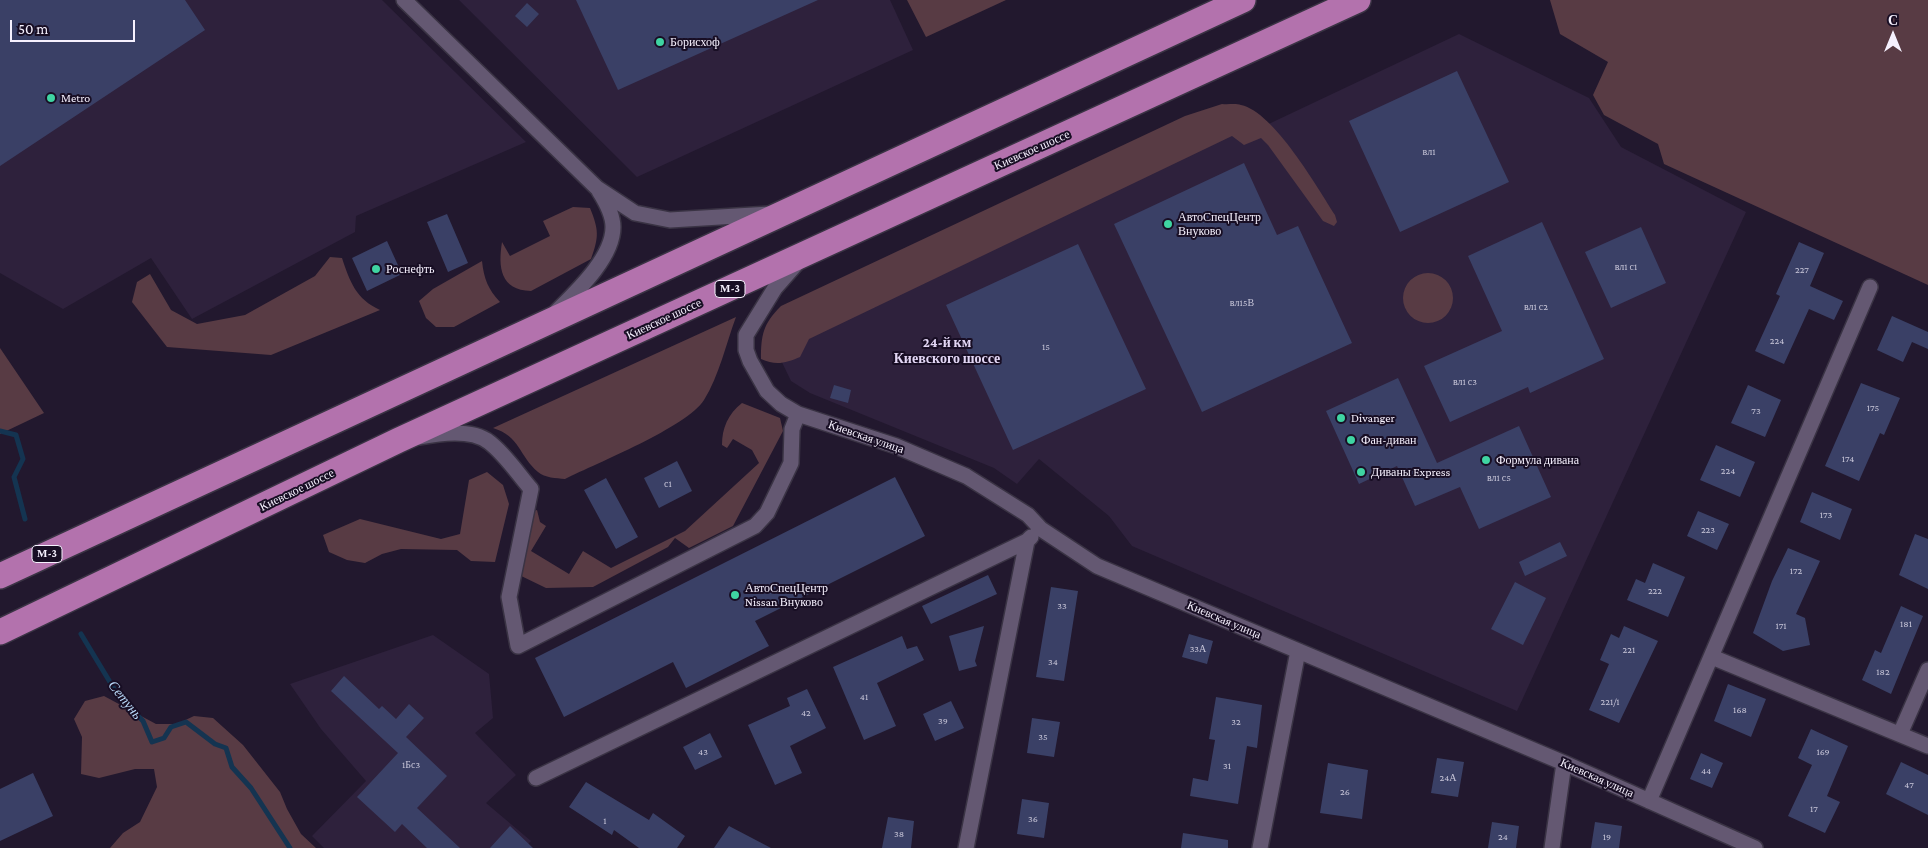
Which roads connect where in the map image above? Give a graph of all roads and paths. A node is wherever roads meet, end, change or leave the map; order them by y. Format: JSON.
{"nodes":[{"id":1,"x":404,"y":0,"type":"edge"},
{"id":2,"x":1243,"y":0,"type":"edge"},
{"id":3,"x":1358,"y":0,"type":"edge"},
{"id":4,"x":597,"y":188,"type":"junction"},
{"id":5,"x":784,"y":213,"type":"junction"},
{"id":6,"x":806,"y":254,"type":"junction"},
{"id":7,"x":1870,"y":287,"type":"dead end"},
{"id":8,"x":544,"y":324,"type":"junction"},
{"id":9,"x":798,"y":414,"type":"junction"},
{"id":10,"x":399,"y":440,"type":"junction"},
{"id":11,"x":1040,"y":529,"type":"junction"},
{"id":12,"x":1027,"y":541,"type":"junction"},
{"id":13,"x":6,"y":574,"type":"edge"},
{"id":14,"x":0,"y":632,"type":"edge"},
{"id":15,"x":1298,"y":651,"type":"junction"},
{"id":16,"x":1712,"y":656,"type":"junction"},
{"id":17,"x":1928,"y":670,"type":"edge"},
{"id":18,"x":1900,"y":734,"type":"junction"},
{"id":19,"x":1928,"y":746,"type":"edge"},
{"id":20,"x":1564,"y":763,"type":"junction"},
{"id":21,"x":536,"y":778,"type":"dead end"},
{"id":22,"x":1649,"y":801,"type":"junction"},
{"id":23,"x":966,"y":848,"type":"edge"},
{"id":24,"x":1260,"y":848,"type":"edge"},
{"id":25,"x":1552,"y":848,"type":"edge"},
{"id":26,"x":1755,"y":848,"type":"edge"}],
"edges":[{"from":1,"to":4,"type":"street"},
{"from":2,"to":5,"type":"highway","number":"М-3"},
{"from":3,"to":6,"type":"highway","name":"Киевское шоссе","number":"М-3"},
{"from":4,"to":5,"type":"street"},
{"from":4,"to":8,"type":"street"},
{"from":5,"to":8,"type":"highway","number":"М-3"},
{"from":6,"to":9,"type":"street","name":"Киевская улица"},
{"from":6,"to":10,"type":"highway","name":"Киевское шоссе","number":"М-3"},
{"from":7,"to":16,"type":"street"},
{"from":8,"to":13,"type":"highway","number":"М-3"},
{"from":9,"to":10,"type":"street"},
{"from":9,"to":11,"type":"street","name":"Киевская улица"},
{"from":10,"to":14,"type":"highway","name":"Киевское шоссе","number":"М-3"},
{"from":11,"to":12,"type":"street"},
{"from":11,"to":15,"type":"street","name":"Киевская улица"},
{"from":12,"to":21,"type":"street"},
{"from":12,"to":23,"type":"street"},
{"from":15,"to":20,"type":"street","name":"Киевская улица"},
{"from":15,"to":24,"type":"street"},
{"from":16,"to":18,"type":"street"},
{"from":16,"to":22,"type":"street"},
{"from":17,"to":18,"type":"street"},
{"from":18,"to":19,"type":"street"},
{"from":20,"to":22,"type":"street","name":"Киевская улица"},
{"from":20,"to":25,"type":"street"},
{"from":22,"to":26,"type":"street","name":"Киевская улица"}]}
